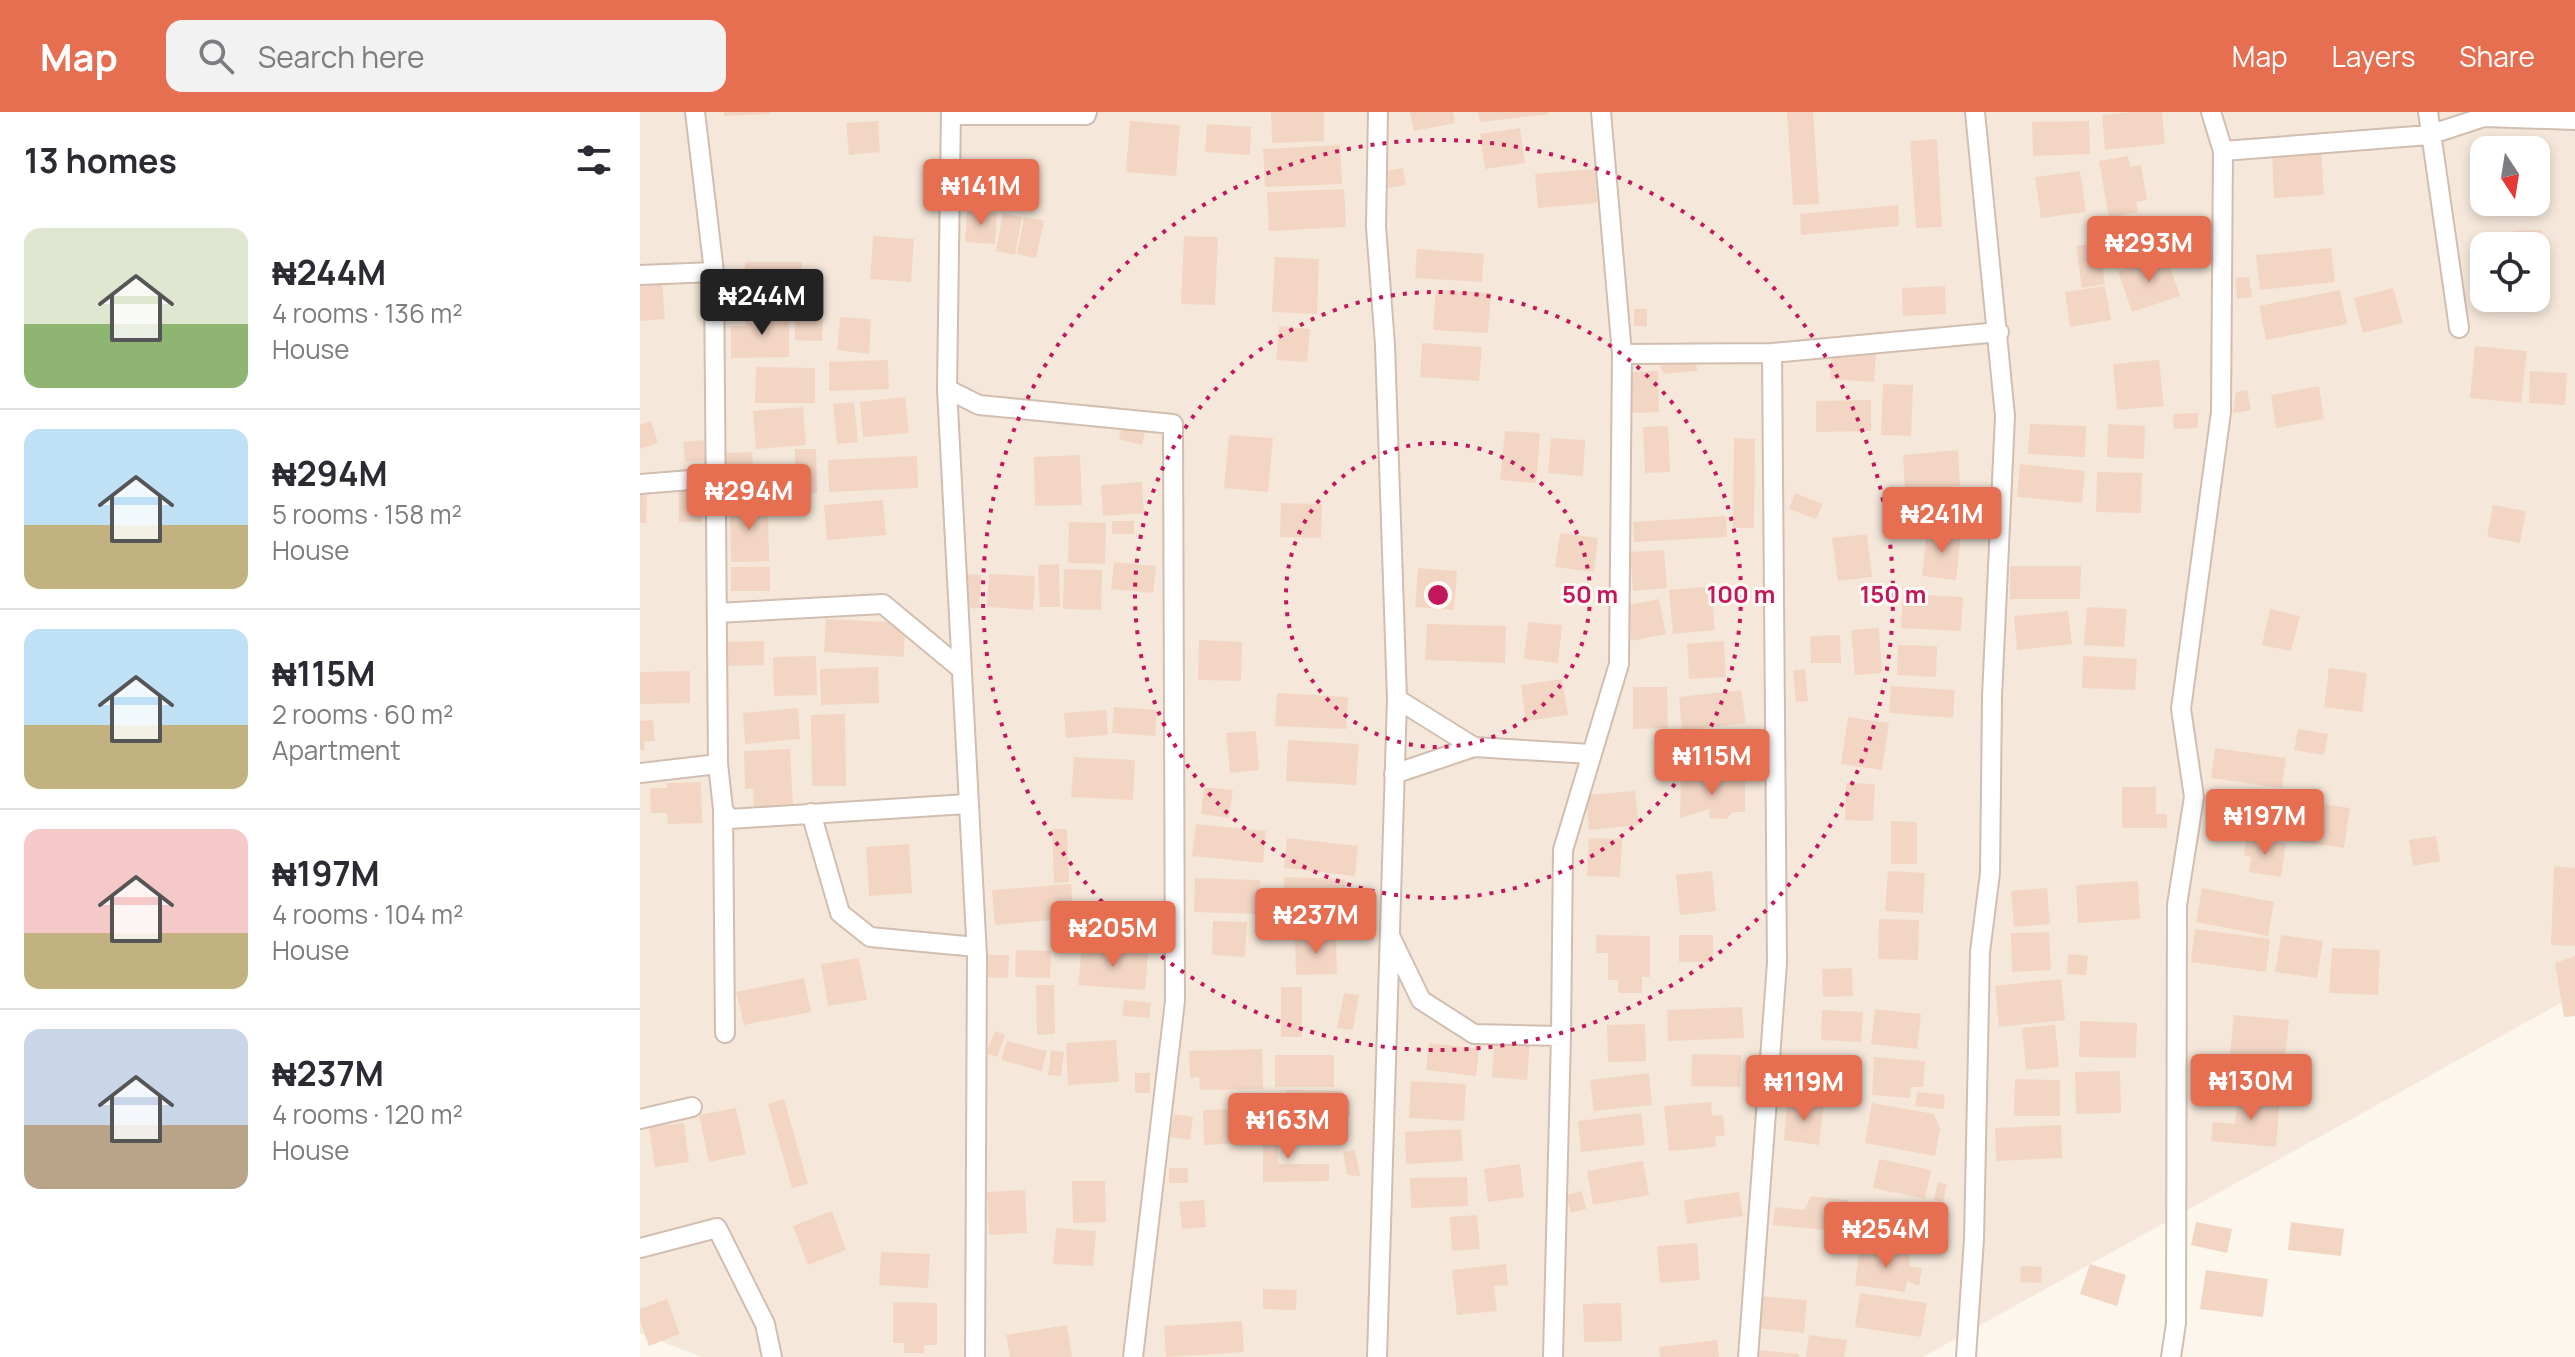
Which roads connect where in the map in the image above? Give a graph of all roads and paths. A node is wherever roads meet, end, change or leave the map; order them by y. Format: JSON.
{"nodes":[{"id":1,"x":695,"y":112,"type":"edge"},
{"id":2,"x":1087,"y":112,"type":"edge"},
{"id":3,"x":1378,"y":112,"type":"edge"},
{"id":4,"x":1601,"y":112,"type":"edge"},
{"id":5,"x":1975,"y":112,"type":"edge"},
{"id":6,"x":2211,"y":112,"type":"edge"},
{"id":7,"x":2428,"y":112,"type":"edge"},
{"id":8,"x":951,"y":113,"type":"edge"},
{"id":9,"x":2575,"y":120,"type":"edge"},
{"id":10,"x":2429,"y":135,"type":"junction"},
{"id":11,"x":2223,"y":151,"type":"junction"},
{"id":12,"x":714,"y":272,"type":"junction"},
{"id":13,"x":640,"y":275,"type":"edge"},
{"id":14,"x":2459,"y":328,"type":"dead end"},
{"id":15,"x":1999,"y":332,"type":"junction"},
{"id":16,"x":1772,"y":353,"type":"junction"},
{"id":17,"x":1622,"y":354,"type":"junction"},
{"id":18,"x":947,"y":389,"type":"junction"},
{"id":19,"x":716,"y":478,"type":"junction"},
{"id":20,"x":640,"y":484,"type":"edge"},
{"id":21,"x":717,"y":613,"type":"junction"},
{"id":22,"x":960,"y":668,"type":"junction"},
{"id":23,"x":1397,"y":699,"type":"junction"},
{"id":24,"x":1474,"y":747,"type":"junction"},
{"id":25,"x":1591,"y":754,"type":"junction"},
{"id":26,"x":718,"y":764,"type":"junction"},
{"id":27,"x":640,"y":773,"type":"edge"},
{"id":28,"x":1394,"y":774,"type":"junction"},
{"id":29,"x":967,"y":804,"type":"junction"},
{"id":30,"x":723,"y":809,"type":"junction"},
{"id":31,"x":811,"y":813,"type":"junction"},
{"id":32,"x":1389,"y":933,"type":"junction"},
{"id":33,"x":976,"y":947,"type":"junction"},
{"id":34,"x":725,"y":1033,"type":"dead end"},
{"id":35,"x":1561,"y":1036,"type":"junction"},
{"id":36,"x":692,"y":1107,"type":"dead end"},
{"id":37,"x":640,"y":1119,"type":"edge"},
{"id":38,"x":640,"y":1248,"type":"edge"},
{"id":39,"x":772,"y":1357,"type":"edge"},
{"id":40,"x":975,"y":1357,"type":"edge"},
{"id":41,"x":1133,"y":1357,"type":"edge"},
{"id":42,"x":1377,"y":1357,"type":"edge"},
{"id":43,"x":1553,"y":1357,"type":"edge"},
{"id":44,"x":1748,"y":1357,"type":"edge"},
{"id":45,"x":1966,"y":1357,"type":"edge"},
{"id":46,"x":2171,"y":1357,"type":"edge"}],
"edges":[{"from":1,"to":12,"type":"street"},
{"from":2,"to":8,"type":"street"},
{"from":3,"to":23,"type":"street"},
{"from":4,"to":17,"type":"street"},
{"from":5,"to":15,"type":"street"},
{"from":6,"to":11,"type":"street"},
{"from":7,"to":10,"type":"street"},
{"from":8,"to":18,"type":"street"},
{"from":9,"to":10,"type":"street"},
{"from":10,"to":11,"type":"street"},
{"from":10,"to":14,"type":"street"},
{"from":11,"to":46,"type":"street"},
{"from":12,"to":13,"type":"street"},
{"from":12,"to":19,"type":"street"},
{"from":15,"to":16,"type":"street"},
{"from":15,"to":45,"type":"street"},
{"from":16,"to":17,"type":"street"},
{"from":16,"to":44,"type":"street"},
{"from":17,"to":25,"type":"street"},
{"from":18,"to":22,"type":"street"},
{"from":18,"to":41,"type":"street"},
{"from":19,"to":20,"type":"street"},
{"from":19,"to":21,"type":"street"},
{"from":21,"to":22,"type":"street"},
{"from":21,"to":26,"type":"street"},
{"from":22,"to":29,"type":"street"},
{"from":23,"to":24,"type":"street"},
{"from":23,"to":28,"type":"street"},
{"from":24,"to":25,"type":"street"},
{"from":24,"to":28,"type":"street"},
{"from":25,"to":35,"type":"street"},
{"from":26,"to":27,"type":"street"},
{"from":26,"to":30,"type":"street"},
{"from":28,"to":32,"type":"street"},
{"from":29,"to":31,"type":"street"},
{"from":29,"to":33,"type":"street"},
{"from":30,"to":31,"type":"street"},
{"from":30,"to":34,"type":"street"},
{"from":31,"to":33,"type":"street"},
{"from":32,"to":35,"type":"street"},
{"from":32,"to":42,"type":"street"},
{"from":33,"to":40,"type":"street"},
{"from":35,"to":43,"type":"street"},
{"from":36,"to":37,"type":"street"},
{"from":38,"to":39,"type":"street"}]}
